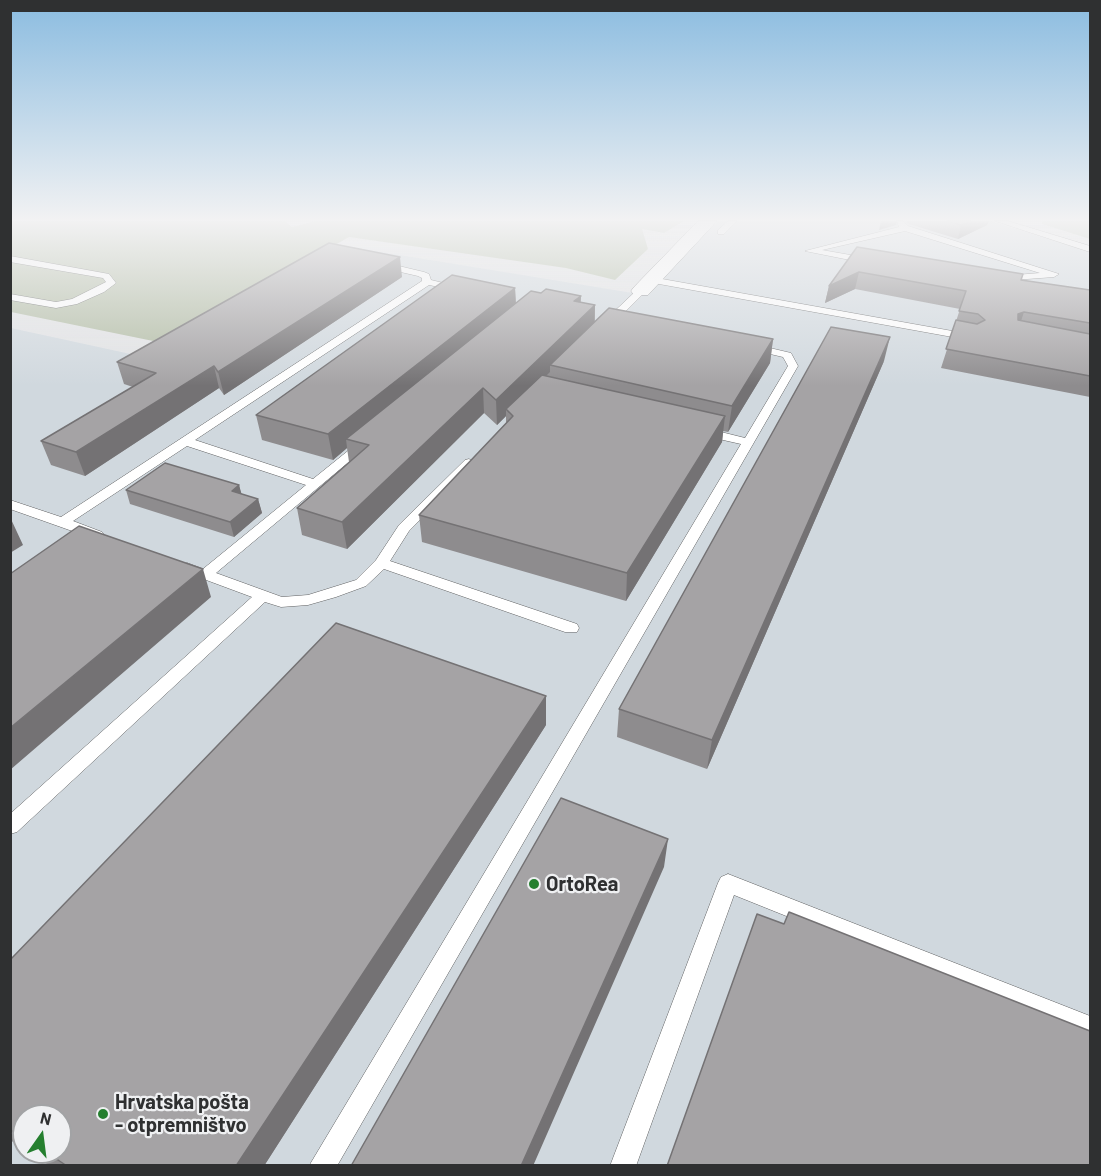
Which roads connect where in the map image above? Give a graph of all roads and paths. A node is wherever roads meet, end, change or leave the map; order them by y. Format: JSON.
{"nodes":[{"id":1,"x":104,"y":276,"type":"edge"},
{"id":2,"x":426,"y":276,"type":"edge"},
{"id":3,"x":657,"y":276,"type":"edge"},
{"id":4,"x":1033,"y":276,"type":"edge"},
{"id":5,"x":988,"y":280,"type":"edge"},
{"id":6,"x":427,"y":282,"type":"junction"},
{"id":7,"x":646,"y":285,"type":"junction"},
{"id":8,"x":470,"y":290,"type":"edge"},
{"id":9,"x":10,"y":297,"type":"edge"},
{"id":10,"x":590,"y":315,"type":"dead end"},
{"id":11,"x":612,"y":319,"type":"junction"},
{"id":12,"x":634,"y":323,"type":"edge"},
{"id":13,"x":596,"y":335,"type":"edge"},
{"id":14,"x":972,"y":337,"type":"edge"},
{"id":15,"x":733,"y":343,"type":"edge"},
{"id":16,"x":690,"y":428,"type":"edge"},
{"id":17,"x":370,"y":439,"type":"edge"},
{"id":18,"x":186,"y":441,"type":"junction"},
{"id":19,"x":748,"y":442,"type":"junction"},
{"id":20,"x":480,"y":452,"type":"edge"},
{"id":21,"x":315,"y":484,"type":"junction"},
{"id":22,"x":10,"y":504,"type":"edge"},
{"id":23,"x":63,"y":522,"type":"junction"},
{"id":24,"x":89,"y":532,"type":"junction"},
{"id":25,"x":110,"y":539,"type":"edge"},
{"id":26,"x":72,"y":544,"type":"edge"},
{"id":27,"x":174,"y":563,"type":"edge"},
{"id":28,"x":381,"y":563,"type":"junction"},
{"id":29,"x":205,"y":575,"type":"junction"},
{"id":30,"x":262,"y":596,"type":"junction"},
{"id":31,"x":571,"y":628,"type":"dead end"},
{"id":32,"x":10,"y":826,"type":"edge"},
{"id":33,"x":1090,"y":1027,"type":"edge"},
{"id":34,"x":322,"y":1166,"type":"edge"},
{"id":35,"x":623,"y":1166,"type":"edge"}],
"edges":[{"from":1,"to":9,"type":"lane"},
{"from":2,"to":6,"type":"lane"},
{"from":3,"to":7,"type":"street"},
{"from":4,"to":5,"type":"lane"},
{"from":6,"to":8,"type":"lane"},
{"from":6,"to":18,"type":"lane"},
{"from":7,"to":11,"type":"lane"},
{"from":7,"to":14,"type":"lane"},
{"from":10,"to":11,"type":"lane"},
{"from":11,"to":12,"type":"lane"},
{"from":11,"to":13,"type":"lane"},
{"from":15,"to":19,"type":"lane"},
{"from":16,"to":19,"type":"lane"},
{"from":17,"to":21,"type":"lane"},
{"from":18,"to":21,"type":"lane"},
{"from":18,"to":23,"type":"lane"},
{"from":19,"to":34,"type":"lane"},
{"from":20,"to":28,"type":"lane"},
{"from":21,"to":29,"type":"lane"},
{"from":22,"to":23,"type":"lane"},
{"from":23,"to":24,"type":"lane"},
{"from":24,"to":25,"type":"lane"},
{"from":24,"to":26,"type":"lane"},
{"from":27,"to":29,"type":"lane"},
{"from":28,"to":30,"type":"lane"},
{"from":28,"to":31,"type":"lane"},
{"from":29,"to":30,"type":"lane"},
{"from":30,"to":32,"type":"lane"},
{"from":33,"to":35,"type":"lane"}]}
